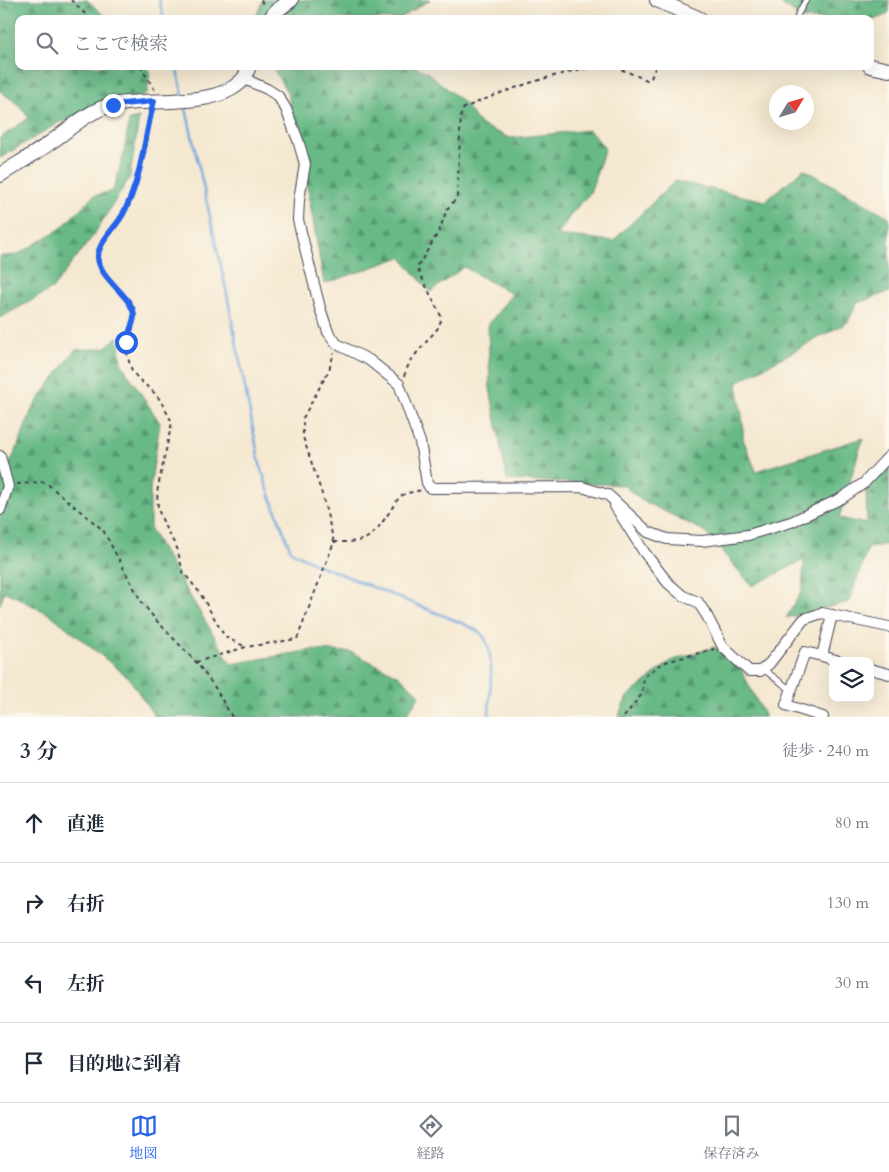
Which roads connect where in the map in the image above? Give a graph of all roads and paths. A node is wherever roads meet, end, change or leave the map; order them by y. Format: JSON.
{"nodes":[{"id":1,"x":71,"y":0,"type":"edge"},
{"id":2,"x":291,"y":0,"type":"edge"},
{"id":3,"x":657,"y":0,"type":"edge"},
{"id":4,"x":806,"y":0,"type":"edge"},
{"id":5,"x":86,"y":15,"type":"edge"},
{"id":6,"x":273,"y":15,"type":"edge"},
{"id":7,"x":691,"y":15,"type":"edge"},
{"id":8,"x":798,"y":15,"type":"edge"},
{"id":9,"x":874,"y":67,"type":"edge"},
{"id":10,"x":142,"y":70,"type":"edge"},
{"id":11,"x":577,"y":70,"type":"edge"},
{"id":12,"x":623,"y":70,"type":"edge"},
{"id":13,"x":654,"y":70,"type":"edge"},
{"id":14,"x":889,"y":70,"type":"edge"},
{"id":15,"x":247,"y":72,"type":"edge"},
{"id":16,"x":158,"y":101,"type":"junction"},
{"id":17,"x":0,"y":175,"type":"edge"},
{"id":18,"x":337,"y":344,"type":"junction"},
{"id":19,"x":399,"y":384,"type":"junction"},
{"id":20,"x":0,"y":456,"type":"edge"},
{"id":21,"x":889,"y":456,"type":"edge"},
{"id":22,"x":8,"y":486,"type":"junction"},
{"id":23,"x":430,"y":488,"type":"junction"},
{"id":24,"x":608,"y":495,"type":"junction"},
{"id":25,"x":0,"y":510,"type":"edge"},
{"id":26,"x":334,"y":542,"type":"junction"},
{"id":27,"x":832,"y":615,"type":"junction"},
{"id":28,"x":889,"y":627,"type":"edge"},
{"id":29,"x":246,"y":647,"type":"junction"},
{"id":30,"x":723,"y":647,"type":"junction"},
{"id":31,"x":822,"y":656,"type":"junction"},
{"id":32,"x":829,"y":658,"type":"edge"},
{"id":33,"x":196,"y":662,"type":"junction"},
{"id":34,"x":762,"y":669,"type":"junction"},
{"id":35,"x":874,"y":670,"type":"edge"},
{"id":36,"x":889,"y":674,"type":"edge"},
{"id":37,"x":791,"y":690,"type":"junction"},
{"id":38,"x":232,"y":717,"type":"edge"},
{"id":39,"x":624,"y":717,"type":"edge"},
{"id":40,"x":823,"y":717,"type":"edge"}],
"edges":[{"from":1,"to":5,"type":"path"},
{"from":2,"to":6,"type":"street"},
{"from":3,"to":7,"type":"street"},
{"from":4,"to":8,"type":"lane"},
{"from":9,"to":14,"type":"street"},
{"from":10,"to":16,"type":"path"},
{"from":11,"to":19,"type":"path"},
{"from":12,"to":13,"type":"path"},
{"from":15,"to":16,"type":"street"},
{"from":15,"to":18,"type":"street"},
{"from":16,"to":17,"type":"street"},
{"from":16,"to":29,"type":"path"},
{"from":18,"to":19,"type":"street"},
{"from":18,"to":26,"type":"path"},
{"from":19,"to":23,"type":"street"},
{"from":20,"to":22,"type":"street"},
{"from":21,"to":24,"type":"street"},
{"from":22,"to":25,"type":"street"},
{"from":22,"to":33,"type":"path"},
{"from":23,"to":24,"type":"street"},
{"from":23,"to":26,"type":"path"},
{"from":24,"to":30,"type":"street"},
{"from":26,"to":29,"type":"path"},
{"from":27,"to":28,"type":"street"},
{"from":27,"to":31,"type":"street"},
{"from":27,"to":34,"type":"street"},
{"from":29,"to":33,"type":"path"},
{"from":30,"to":34,"type":"street"},
{"from":30,"to":39,"type":"path"},
{"from":31,"to":32,"type":"street"},
{"from":31,"to":37,"type":"street"},
{"from":33,"to":38,"type":"path"},
{"from":34,"to":37,"type":"lane"},
{"from":35,"to":36,"type":"street"},
{"from":37,"to":40,"type":"street"}]}
